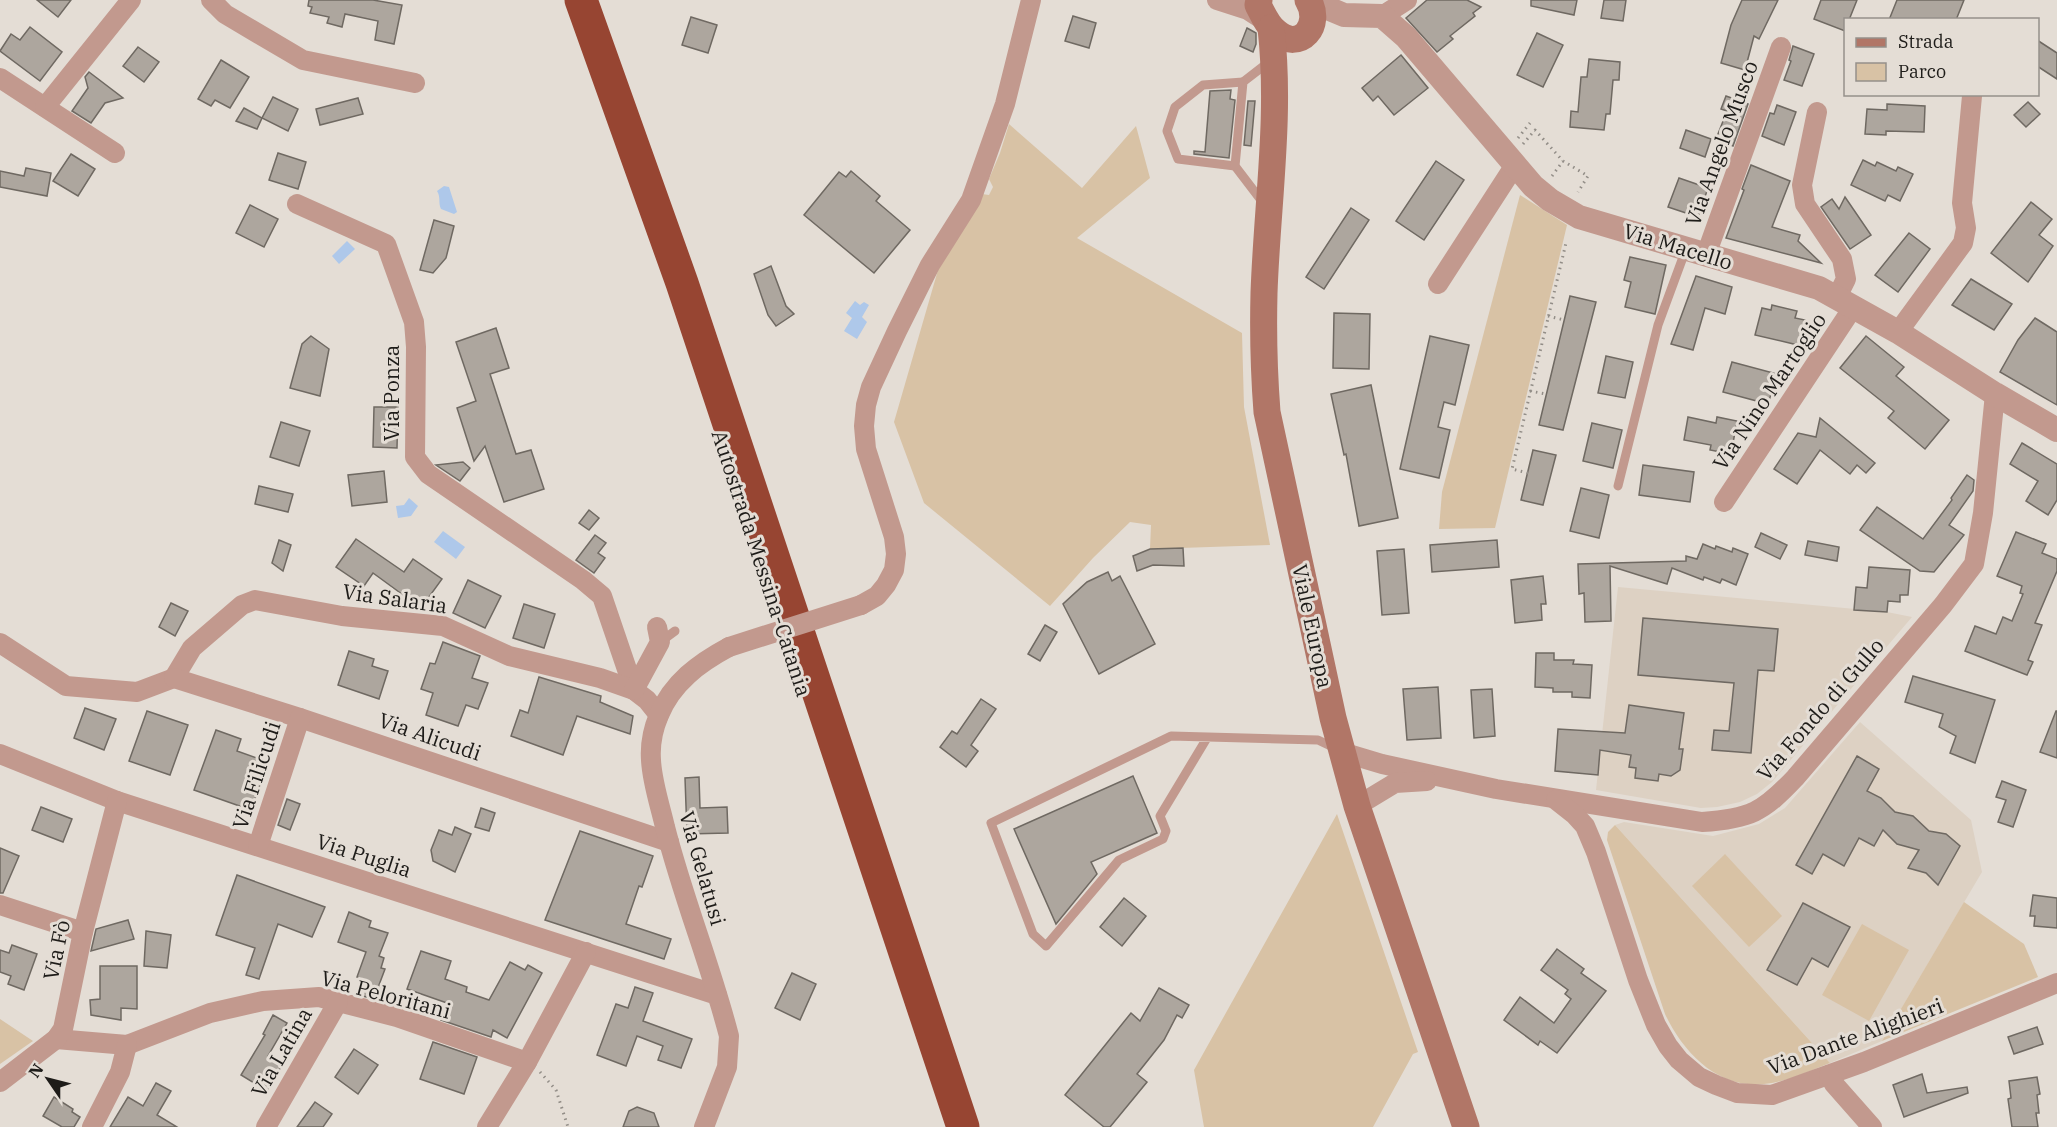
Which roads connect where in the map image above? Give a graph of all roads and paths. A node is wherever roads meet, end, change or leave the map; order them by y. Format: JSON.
{"nodes":[{"id":1,"x":131,"y":0,"type":"edge"},
{"id":2,"x":211,"y":0,"type":"edge"},
{"id":3,"x":573,"y":0,"type":"edge"},
{"id":4,"x":581,"y":0,"type":"edge"},
{"id":5,"x":601,"y":0,"type":"edge"},
{"id":6,"x":1031,"y":0,"type":"edge"},
{"id":7,"x":1217,"y":0,"type":"edge"},
{"id":8,"x":1308,"y":0,"type":"edge"},
{"id":9,"x":1407,"y":0,"type":"edge"},
{"id":10,"x":1344,"y":15,"type":"junction"},
{"id":11,"x":1382,"y":16,"type":"junction"},
{"id":12,"x":1266,"y":17,"type":"edge"},
{"id":13,"x":1305,"y":35,"type":"junction"},
{"id":14,"x":1781,"y":47,"type":"dead end"},
{"id":15,"x":1274,"y":58,"type":"junction"},
{"id":16,"x":0,"y":78,"type":"edge"},
{"id":17,"x":1243,"y":82,"type":"junction"},
{"id":18,"x":415,"y":83,"type":"dead end"},
{"id":19,"x":1972,"y":96,"type":"edge"},
{"id":20,"x":45,"y":107,"type":"junction"},
{"id":21,"x":1275,"y":107,"type":"junction"},
{"id":22,"x":1816,"y":112,"type":"dead end"},
{"id":23,"x":1530,"y":123,"type":"dead end"},
{"id":24,"x":115,"y":153,"type":"dead end"},
{"id":25,"x":1515,"y":153,"type":"junction"},
{"id":26,"x":1563,"y":161,"type":"junction"},
{"id":27,"x":1235,"y":166,"type":"junction"},
{"id":28,"x":1548,"y":182,"type":"dead end"},
{"id":29,"x":1574,"y":199,"type":"dead end"},
{"id":30,"x":297,"y":204,"type":"dead end"},
{"id":31,"x":1269,"y":211,"type":"junction"},
{"id":32,"x":1566,"y":243,"type":"dead end"},
{"id":33,"x":1696,"y":252,"type":"junction"},
{"id":34,"x":1438,"y":284,"type":"dead end"},
{"id":35,"x":1846,"y":301,"type":"junction"},
{"id":36,"x":1548,"y":316,"type":"junction"},
{"id":37,"x":1564,"y":320,"type":"dead end"},
{"id":38,"x":1898,"y":332,"type":"junction"},
{"id":39,"x":1530,"y":391,"type":"junction"},
{"id":40,"x":1546,"y":394,"type":"dead end"},
{"id":41,"x":1995,"y":394,"type":"junction"},
{"id":42,"x":2057,"y":430,"type":"edge"},
{"id":43,"x":1528,"y":472,"type":"dead end"},
{"id":44,"x":1618,"y":486,"type":"dead end"},
{"id":45,"x":1724,"y":502,"type":"dead end"},
{"id":46,"x":664,"y":633,"type":"dead end"},
{"id":47,"x":0,"y":643,"type":"edge"},
{"id":48,"x":174,"y":678,"type":"junction"},
{"id":49,"x":634,"y":690,"type":"junction"},
{"id":50,"x":659,"y":715,"type":"junction"},
{"id":51,"x":300,"y":718,"type":"junction"},
{"id":52,"x":1207,"y":738,"type":"junction"},
{"id":53,"x":1342,"y":752,"type":"junction"},
{"id":54,"x":0,"y":754,"type":"edge"},
{"id":55,"x":1463,"y":781,"type":"junction"},
{"id":56,"x":1554,"y":798,"type":"junction"},
{"id":57,"x":117,"y":801,"type":"junction"},
{"id":58,"x":1357,"y":806,"type":"junction"},
{"id":59,"x":1611,"y":807,"type":"junction"},
{"id":60,"x":669,"y":842,"type":"junction"},
{"id":61,"x":258,"y":846,"type":"junction"},
{"id":62,"x":1596,"y":852,"type":"junction"},
{"id":63,"x":0,"y":905,"type":"edge"},
{"id":64,"x":83,"y":932,"type":"junction"},
{"id":65,"x":586,"y":952,"type":"junction"},
{"id":66,"x":2057,"y":983,"type":"edge"},
{"id":67,"x":717,"y":995,"type":"junction"},
{"id":68,"x":338,"y":1002,"type":"junction"},
{"id":69,"x":56,"y":1039,"type":"junction"},
{"id":70,"x":127,"y":1045,"type":"junction"},
{"id":71,"x":527,"y":1062,"type":"junction"},
{"id":72,"x":1829,"y":1075,"type":"junction"},
{"id":73,"x":0,"y":1082,"type":"edge"},
{"id":74,"x":92,"y":1127,"type":"edge"},
{"id":75,"x":266,"y":1127,"type":"edge"},
{"id":76,"x":487,"y":1127,"type":"edge"},
{"id":77,"x":568,"y":1127,"type":"edge"},
{"id":78,"x":704,"y":1127,"type":"edge"},
{"id":79,"x":950,"y":1127,"type":"edge"},
{"id":80,"x":963,"y":1127,"type":"edge"},
{"id":81,"x":977,"y":1127,"type":"edge"},
{"id":82,"x":1466,"y":1127,"type":"edge"},
{"id":83,"x":1872,"y":1127,"type":"edge"}],
"edges":[{"from":1,"to":20,"type":"street"},
{"from":2,"to":18,"type":"street"},
{"from":3,"to":79,"type":"highway","name":"Autostrada Messina-Catania"},
{"from":4,"to":80,"type":"highway"},
{"from":5,"to":81,"type":"highway","name":"Autostrada Messina-Catania"},
{"from":6,"to":50,"type":"street","name":"Via Gelatusi","bridge":true},
{"from":7,"to":12,"type":"street"},
{"from":8,"to":10,"type":"street"},
{"from":8,"to":13,"type":"main road"},
{"from":9,"to":11,"type":"street"},
{"from":10,"to":11,"type":"street"},
{"from":10,"to":13,"type":"street"},
{"from":11,"to":25,"type":"street","name":"Via Macello"},
{"from":12,"to":13,"type":"main road"},
{"from":12,"to":15,"type":"main road"},
{"from":13,"to":21,"type":"main road"},
{"from":14,"to":33,"type":"street","name":"Via Angelo Musco"},
{"from":15,"to":17,"type":"lane"},
{"from":15,"to":21,"type":"main road"},
{"from":16,"to":20,"type":"street"},
{"from":17,"to":27,"type":"lane"},
{"from":17,"to":27,"type":"lane"},
{"from":19,"to":38,"type":"street"},
{"from":20,"to":24,"type":"street"},
{"from":21,"to":31,"type":"main road","name":"Viale Europa"},
{"from":22,"to":35,"type":"street","name":"Via Nino Martoglio"},
{"from":23,"to":25,"type":"path"},
{"from":25,"to":26,"type":"path"},
{"from":25,"to":33,"type":"street","name":"Via Macello"},
{"from":25,"to":34,"type":"street"},
{"from":26,"to":28,"type":"path"},
{"from":26,"to":29,"type":"path"},
{"from":27,"to":31,"type":"lane"},
{"from":30,"to":49,"type":"street","name":"Via Ponza"},
{"from":31,"to":53,"type":"main road","name":"Viale Europa"},
{"from":32,"to":36,"type":"path"},
{"from":33,"to":35,"type":"street","name":"Via Macello"},
{"from":33,"to":44,"type":"lane"},
{"from":35,"to":38,"type":"street","name":"Via Macello"},
{"from":35,"to":45,"type":"street","name":"Via Nino Martoglio"},
{"from":36,"to":37,"type":"path"},
{"from":36,"to":39,"type":"path"},
{"from":38,"to":41,"type":"street","name":"Via Macello"},
{"from":39,"to":40,"type":"path"},
{"from":39,"to":43,"type":"path"},
{"from":41,"to":42,"type":"street","name":"Via Macello"},
{"from":41,"to":59,"type":"street","name":"Via Fondo di Gullo"},
{"from":46,"to":49,"type":"street"},
{"from":47,"to":48,"type":"street"},
{"from":48,"to":49,"type":"street","name":"Via Salaria"},
{"from":48,"to":51,"type":"street","name":"Via Alicudi"},
{"from":49,"to":50,"type":"street","name":"Via Salaria"},
{"from":50,"to":60,"type":"street","name":"Via Gelatusi"},
{"from":51,"to":60,"type":"street","name":"Via Alicudi"},
{"from":51,"to":61,"type":"street","name":"Via Filicudi"},
{"from":52,"to":52,"type":"lane"},
{"from":52,"to":53,"type":"lane"},
{"from":53,"to":55,"type":"street"},
{"from":53,"to":58,"type":"main road","name":"Viale Europa"},
{"from":54,"to":57,"type":"street","name":"Via Puglia"},
{"from":55,"to":56,"type":"street","name":"Via Fondo di Gullo"},
{"from":55,"to":58,"type":"street"},
{"from":56,"to":59,"type":"street","name":"Via Fondo di Gullo"},
{"from":56,"to":62,"type":"street","name":"Via Dante Alighieri"},
{"from":57,"to":61,"type":"street","name":"Via Puglia"},
{"from":57,"to":64,"type":"street","name":"Via Fò"},
{"from":58,"to":82,"type":"main road","name":"Viale Europa"},
{"from":59,"to":62,"type":"street"},
{"from":60,"to":67,"type":"street","name":"Via Gelatusi"},
{"from":61,"to":65,"type":"street","name":"Via Puglia"},
{"from":62,"to":72,"type":"street","name":"Via Dante Alighieri"},
{"from":63,"to":64,"type":"street"},
{"from":64,"to":69,"type":"street","name":"Via Fò"},
{"from":65,"to":67,"type":"street","name":"Via Puglia"},
{"from":65,"to":71,"type":"street"},
{"from":66,"to":72,"type":"street","name":"Via Dante Alighieri"},
{"from":67,"to":78,"type":"street","name":"Via Gelatusi"},
{"from":68,"to":70,"type":"street","name":"Via Peloritani"},
{"from":68,"to":71,"type":"street","name":"Via Peloritani"},
{"from":68,"to":75,"type":"street","name":"Via Latina"},
{"from":69,"to":70,"type":"street","name":"Via Peloritani"},
{"from":69,"to":73,"type":"street"},
{"from":70,"to":74,"type":"street"},
{"from":71,"to":76,"type":"street"},
{"from":71,"to":77,"type":"path"},
{"from":72,"to":83,"type":"street"}]}
